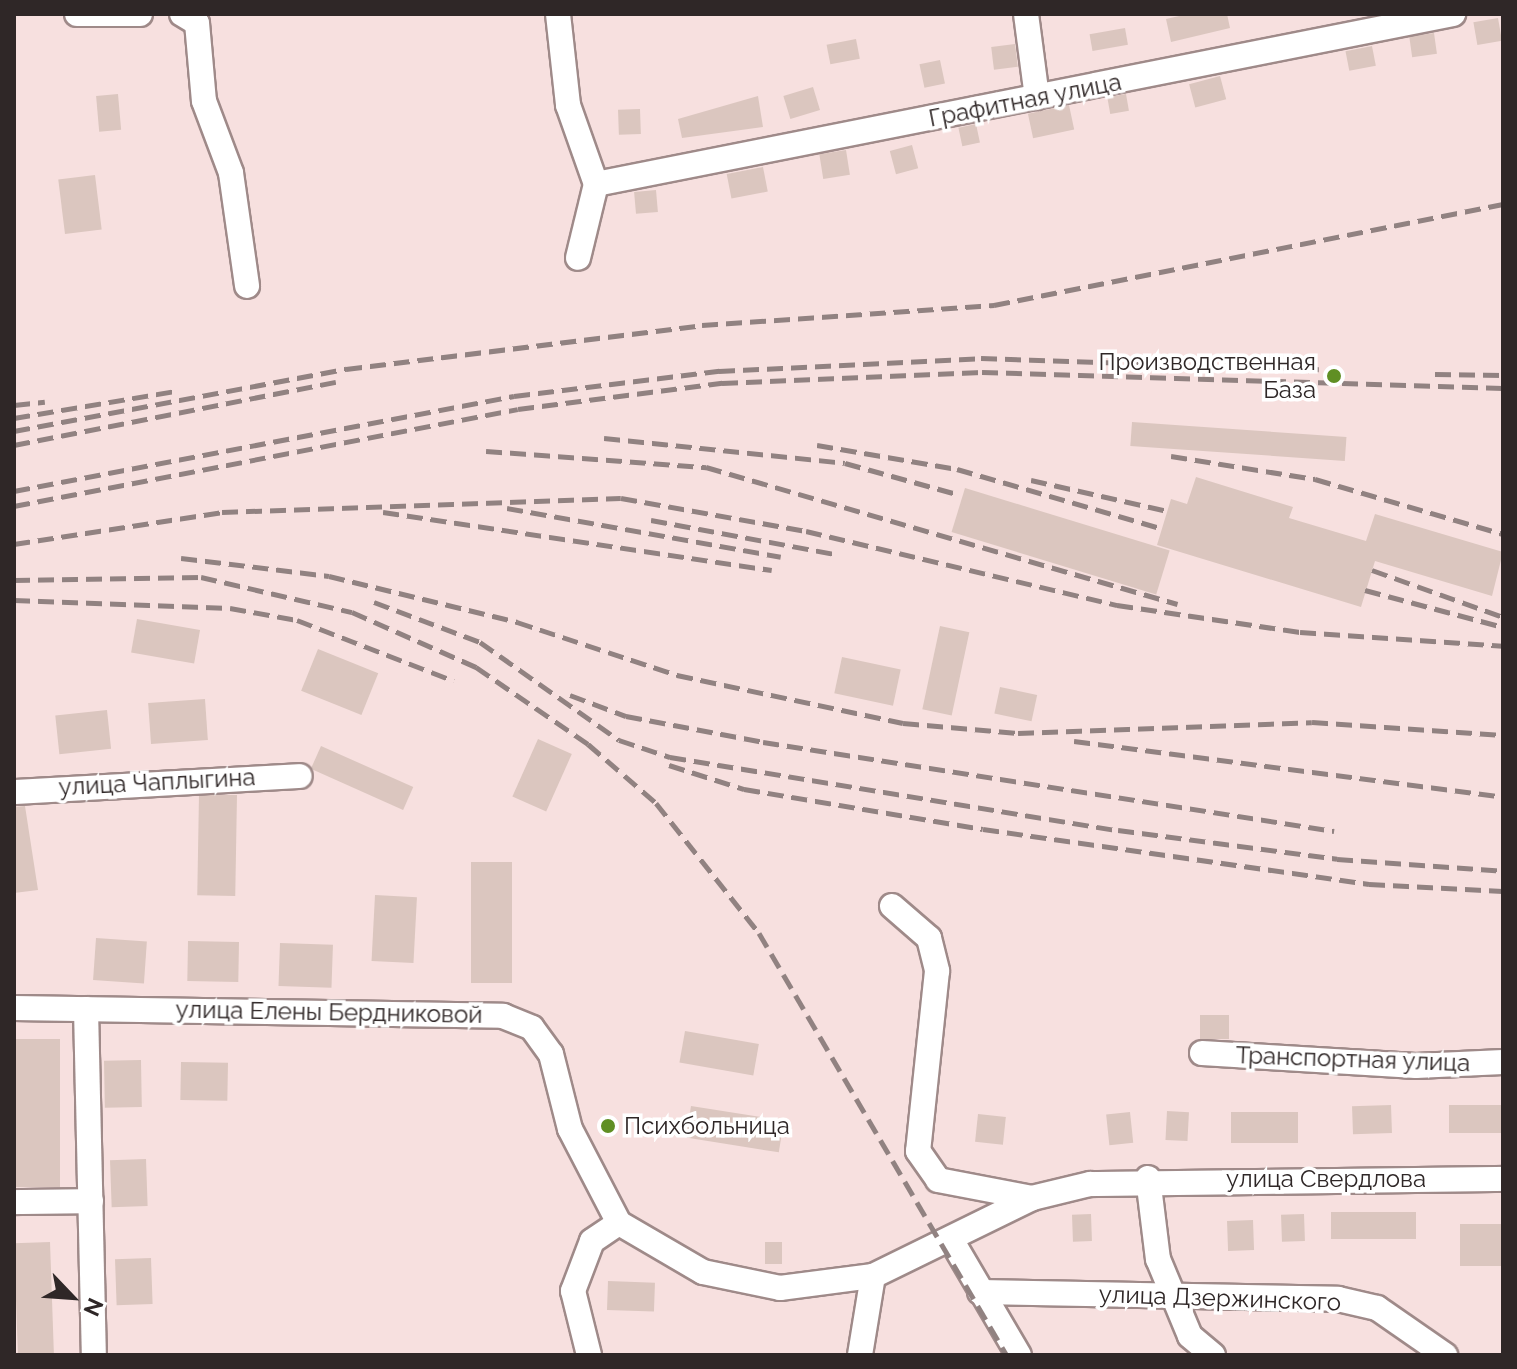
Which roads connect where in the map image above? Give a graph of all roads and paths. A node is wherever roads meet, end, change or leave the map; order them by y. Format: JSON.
{"nodes":[{"id":1,"x":77,"y":14,"type":"edge"},
{"id":2,"x":140,"y":14,"type":"edge"},
{"id":3,"x":182,"y":14,"type":"edge"},
{"id":4,"x":558,"y":14,"type":"edge"},
{"id":5,"x":1026,"y":14,"type":"edge"},
{"id":6,"x":1453,"y":14,"type":"edge"},
{"id":7,"x":1037,"y":97,"type":"junction"},
{"id":8,"x":596,"y":184,"type":"junction"},
{"id":9,"x":578,"y":258,"type":"dead end"},
{"id":10,"x":247,"y":286,"type":"dead end"},
{"id":11,"x":300,"y":776,"type":"dead end"},
{"id":12,"x":14,"y":792,"type":"edge"},
{"id":13,"x":892,"y":906,"type":"dead end"},
{"id":14,"x":14,"y":1008,"type":"edge"},
{"id":15,"x":86,"y":1009,"type":"junction"},
{"id":16,"x":1202,"y":1053,"type":"dead end"},
{"id":17,"x":1503,"y":1062,"type":"edge"},
{"id":18,"x":1148,"y":1178,"type":"junction"},
{"id":19,"x":1503,"y":1179,"type":"edge"},
{"id":20,"x":1032,"y":1198,"type":"junction"},
{"id":21,"x":91,"y":1201,"type":"junction"},
{"id":22,"x":14,"y":1202,"type":"edge"},
{"id":23,"x":619,"y":1223,"type":"junction"},
{"id":24,"x":952,"y":1241,"type":"junction"},
{"id":25,"x":873,"y":1276,"type":"junction"},
{"id":26,"x":980,"y":1292,"type":"junction"},
{"id":27,"x":1173,"y":1294,"type":"junction"},
{"id":28,"x":94,"y":1355,"type":"edge"},
{"id":29,"x":589,"y":1355,"type":"edge"},
{"id":30,"x":860,"y":1355,"type":"edge"},
{"id":31,"x":1019,"y":1355,"type":"edge"},
{"id":32,"x":1213,"y":1355,"type":"edge"},
{"id":33,"x":1445,"y":1355,"type":"edge"}],
"edges":[{"from":1,"to":2,"type":"street"},
{"from":3,"to":10,"type":"street"},
{"from":4,"to":8,"type":"street"},
{"from":5,"to":7,"type":"street"},
{"from":6,"to":7,"type":"street","name":"Графитная улица"},
{"from":7,"to":8,"type":"street","name":"Графитная улица"},
{"from":8,"to":9,"type":"street"},
{"from":11,"to":12,"type":"street","name":"улица Чаплыгина"},
{"from":13,"to":20,"type":"street"},
{"from":14,"to":15,"type":"street","name":"улица Елены Бердниковой"},
{"from":15,"to":21,"type":"street"},
{"from":15,"to":23,"type":"street","name":"улица Елены Бердниковой"},
{"from":16,"to":17,"type":"street","name":"Транспортная улица"},
{"from":18,"to":19,"type":"street","name":"улица Свердлова"},
{"from":18,"to":20,"type":"street"},
{"from":18,"to":27,"type":"street"},
{"from":20,"to":24,"type":"street"},
{"from":21,"to":22,"type":"street"},
{"from":21,"to":28,"type":"street"},
{"from":23,"to":25,"type":"street"},
{"from":23,"to":29,"type":"street"},
{"from":24,"to":25,"type":"street"},
{"from":24,"to":26,"type":"street"},
{"from":25,"to":30,"type":"street"},
{"from":26,"to":27,"type":"street","name":"улица Дзержинского"},
{"from":26,"to":31,"type":"street"},
{"from":27,"to":32,"type":"street"},
{"from":27,"to":33,"type":"street","name":"улица Дзержинского"}]}
